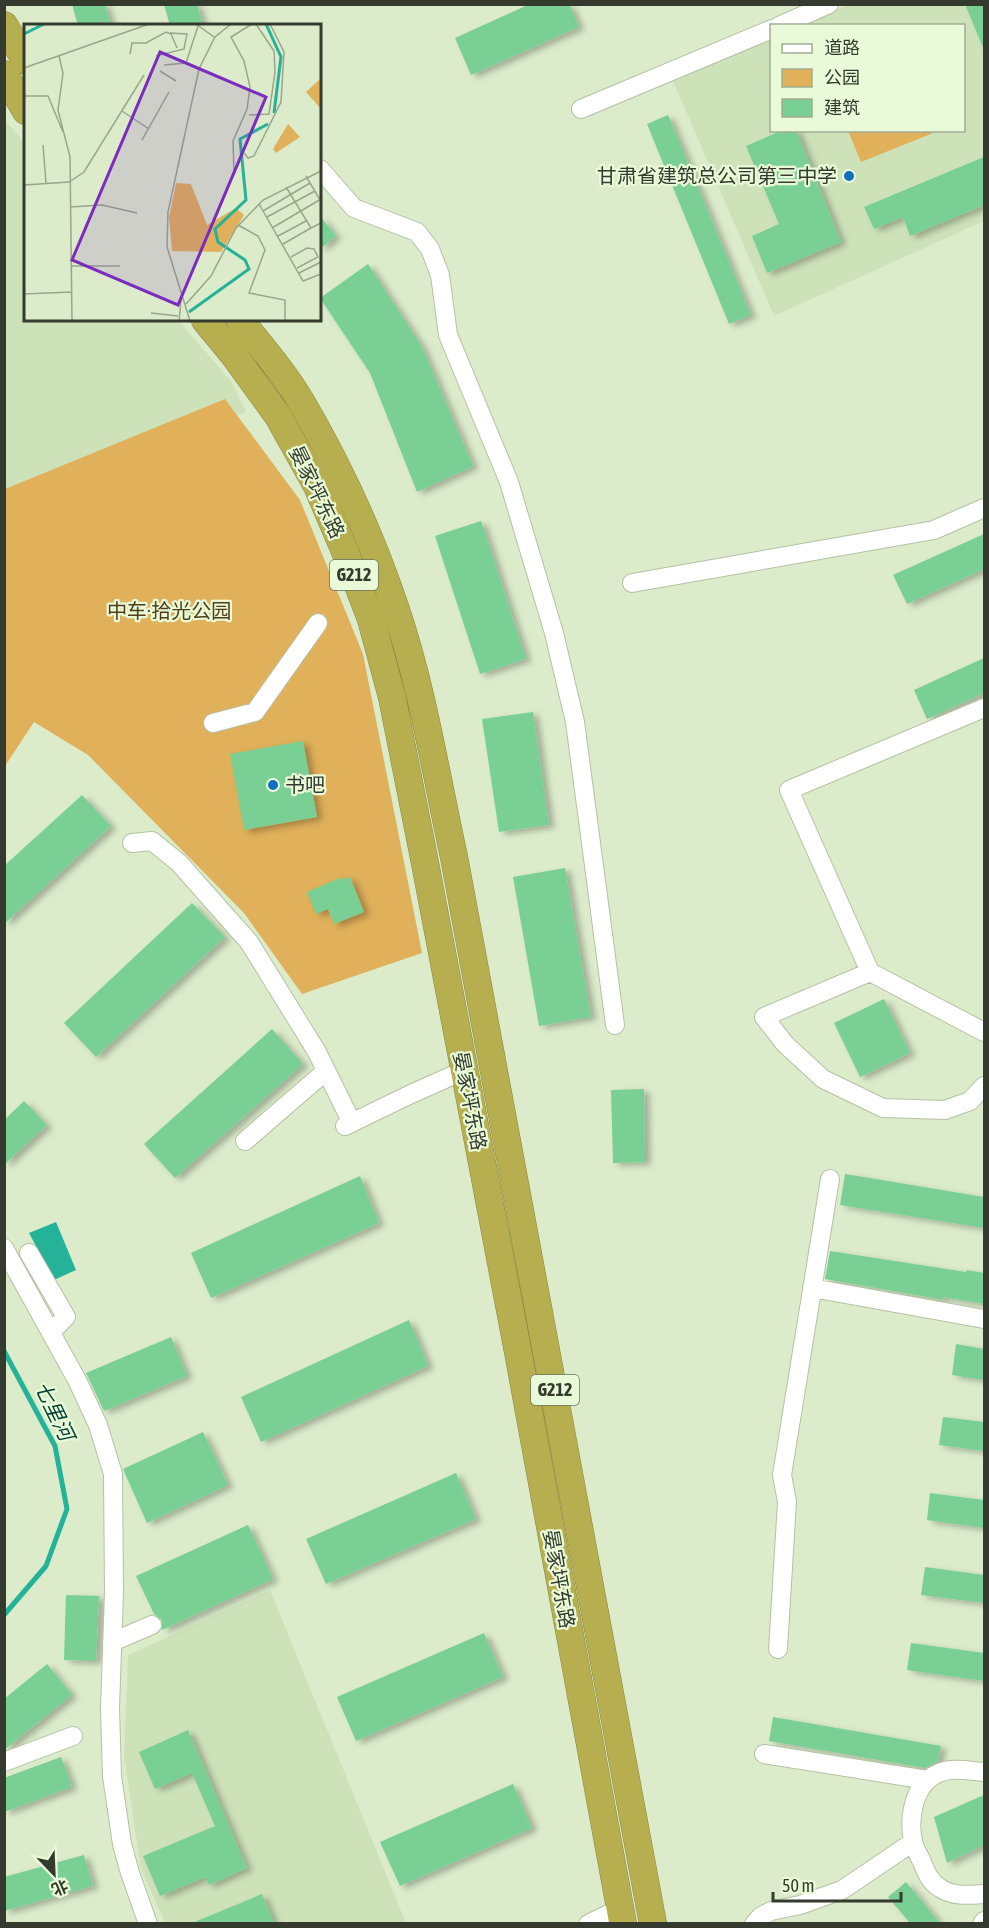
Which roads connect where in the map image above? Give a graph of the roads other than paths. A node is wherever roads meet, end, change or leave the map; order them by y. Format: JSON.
{"nodes":[{"id":1,"x":829,"y":4,"type":"edge"},
{"id":2,"x":784,"y":24,"type":"edge"},
{"id":3,"x":4,"y":25,"type":"edge"},
{"id":4,"x":770,"y":28,"type":"edge"},
{"id":5,"x":4,"y":46,"type":"edge"},
{"id":6,"x":24,"y":58,"type":"edge"},
{"id":7,"x":24,"y":69,"type":"edge"},
{"id":8,"x":4,"y":74,"type":"edge"},
{"id":9,"x":4,"y":88,"type":"edge"},
{"id":10,"x":24,"y":108,"type":"edge"},
{"id":11,"x":24,"y":109,"type":"edge"},
{"id":12,"x":581,"y":109,"type":"dead end"},
{"id":13,"x":321,"y":170,"type":"edge"},
{"id":14,"x":206,"y":321,"type":"edge"},
{"id":15,"x":241,"y":321,"type":"edge"},
{"id":16,"x":301,"y":402,"type":"junction"},
{"id":17,"x":278,"y":416,"type":"junction"},
{"id":18,"x":984,"y":508,"type":"edge"},
{"id":19,"x":632,"y":583,"type":"dead end"},
{"id":20,"x":318,"y":623,"type":"dead end"},
{"id":21,"x":984,"y":708,"type":"edge"},
{"id":22,"x":213,"y":723,"type":"dead end"},
{"id":23,"x":132,"y":843,"type":"dead end"},
{"id":24,"x":870,"y":972,"type":"junction"},
{"id":25,"x":615,"y":1025,"type":"dead end"},
{"id":26,"x":984,"y":1032,"type":"edge"},
{"id":27,"x":465,"y":1070,"type":"junction"},
{"id":28,"x":326,"y":1071,"type":"junction"},
{"id":29,"x":984,"y":1086,"type":"edge"},
{"id":30,"x":245,"y":1141,"type":"dead end"},
{"id":31,"x":830,"y":1179,"type":"dead end"},
{"id":32,"x":4,"y":1248,"type":"edge"},
{"id":33,"x":29,"y":1252,"type":"dead end"},
{"id":34,"x":812,"y":1288,"type":"junction"},
{"id":35,"x":984,"y":1319,"type":"edge"},
{"id":36,"x":51,"y":1332,"type":"junction"},
{"id":37,"x":152,"y":1625,"type":"dead end"},
{"id":38,"x":112,"y":1642,"type":"junction"},
{"id":39,"x":778,"y":1648,"type":"dead end"},
{"id":40,"x":73,"y":1736,"type":"dead end"},
{"id":41,"x":764,"y":1754,"type":"dead end"},
{"id":42,"x":4,"y":1762,"type":"edge"},
{"id":43,"x":984,"y":1772,"type":"edge"},
{"id":44,"x":927,"y":1780,"type":"junction"},
{"id":45,"x":913,"y":1842,"type":"junction"},
{"id":46,"x":984,"y":1894,"type":"edge"},
{"id":47,"x":622,"y":1916,"type":"edge"},
{"id":48,"x":148,"y":1923,"type":"edge"},
{"id":49,"x":588,"y":1923,"type":"edge"},
{"id":50,"x":653,"y":1923,"type":"edge"},
{"id":51,"x":753,"y":1923,"type":"edge"}],
"edges":[{"from":1,"to":2,"type":"street"},
{"from":3,"to":6,"type":"highway"},
{"from":4,"to":12,"type":"street"},
{"from":5,"to":7,"type":"highway"},
{"from":8,"to":10,"type":"highway"},
{"from":9,"to":11,"type":"highway"},
{"from":13,"to":25,"type":"street"},
{"from":14,"to":17,"type":"highway","name":"晏家坪东路","number":"G212"},
{"from":15,"to":16,"type":"highway","name":"晏家坪东路","number":"G212"},
{"from":16,"to":17,"type":"highway"},
{"from":16,"to":50,"type":"highway","name":"晏家坪东路","number":"G212"},
{"from":17,"to":27,"type":"highway","name":"晏家坪东路","number":"G212"},
{"from":18,"to":19,"type":"street"},
{"from":20,"to":22,"type":"street"},
{"from":21,"to":24,"type":"street"},
{"from":23,"to":28,"type":"street"},
{"from":24,"to":26,"type":"street"},
{"from":24,"to":29,"type":"street"},
{"from":27,"to":28,"type":"street"},
{"from":27,"to":47,"type":"highway","name":"晏家坪东路","number":"G212"},
{"from":28,"to":30,"type":"street"},
{"from":31,"to":34,"type":"street"},
{"from":32,"to":36,"type":"street"},
{"from":33,"to":36,"type":"street"},
{"from":34,"to":35,"type":"street"},
{"from":34,"to":39,"type":"street"},
{"from":36,"to":38,"type":"street"},
{"from":37,"to":38,"type":"street"},
{"from":38,"to":48,"type":"street"},
{"from":40,"to":42,"type":"street"},
{"from":41,"to":44,"type":"street"},
{"from":43,"to":44,"type":"street"},
{"from":44,"to":45,"type":"street"},
{"from":45,"to":46,"type":"street"},
{"from":45,"to":51,"type":"street"},
{"from":47,"to":49,"type":"street"}]}
